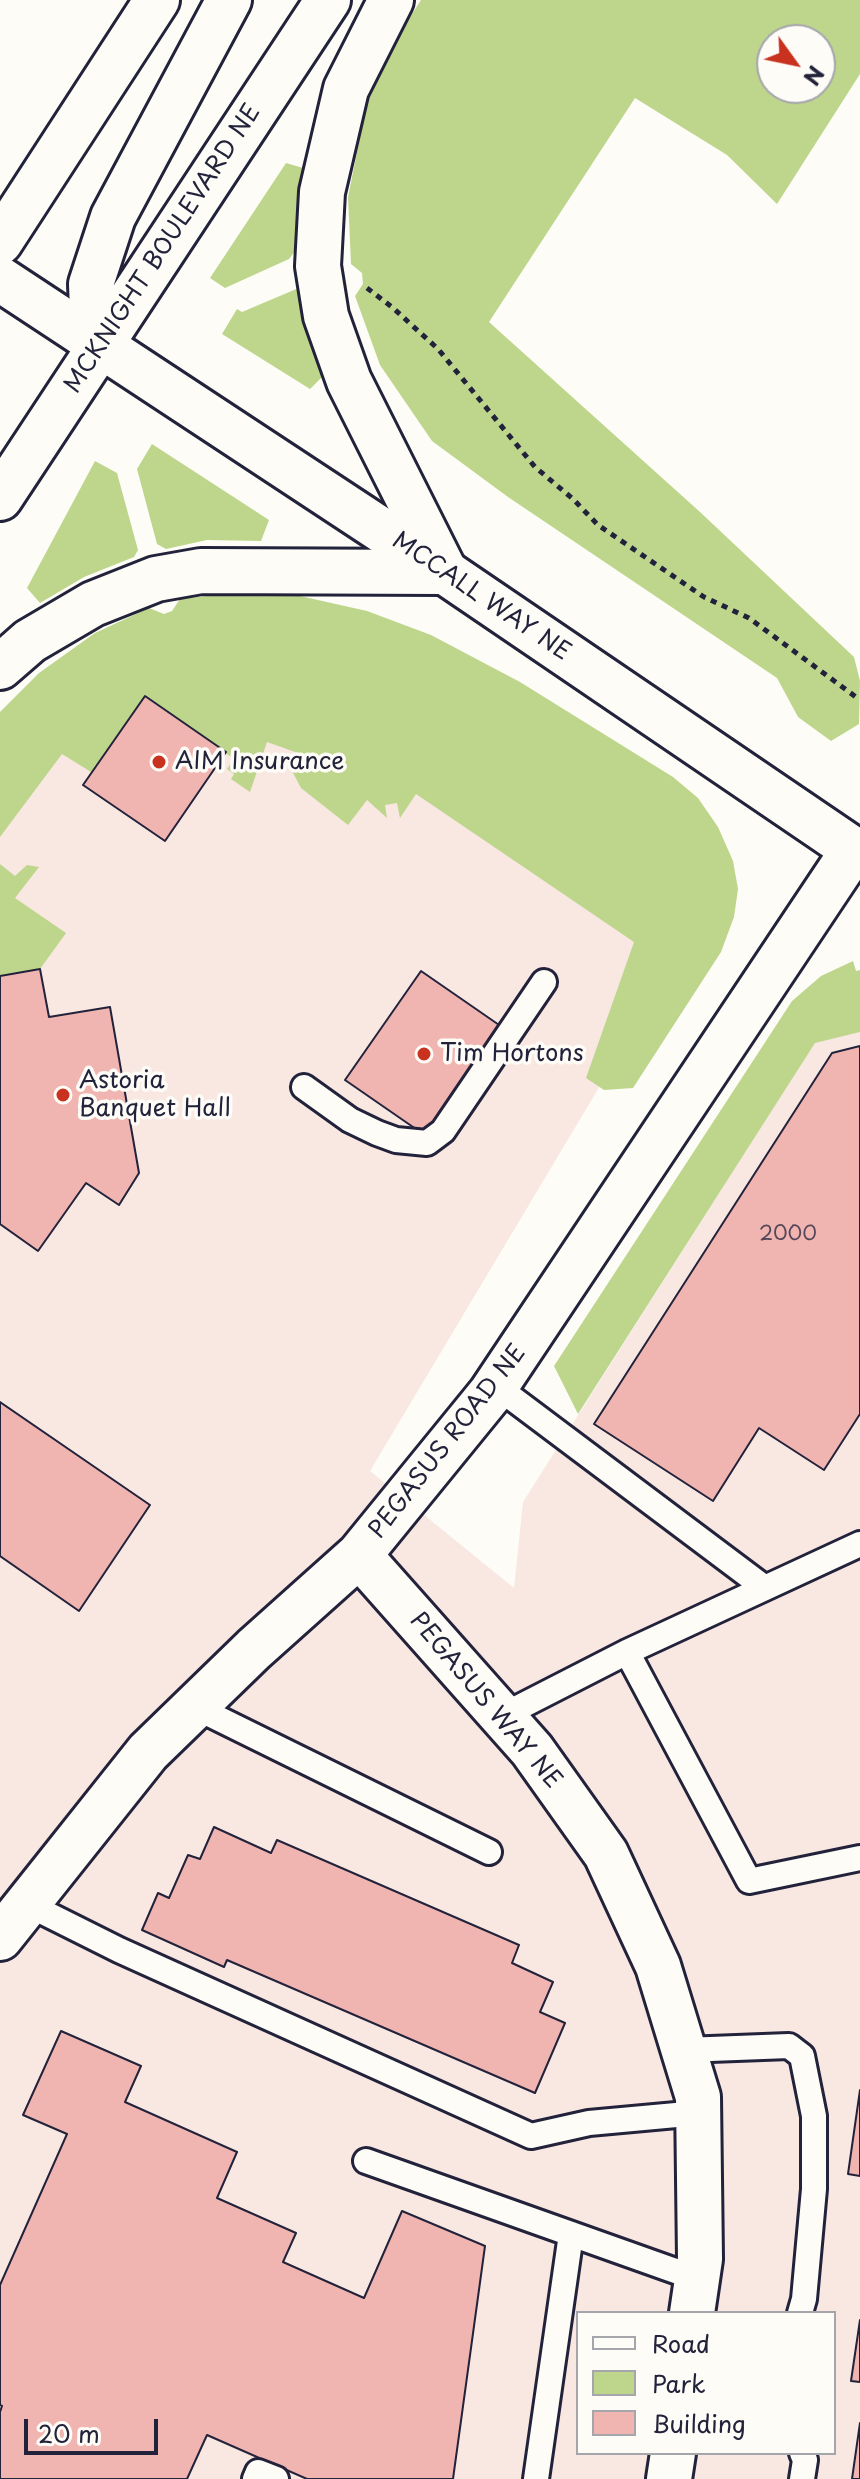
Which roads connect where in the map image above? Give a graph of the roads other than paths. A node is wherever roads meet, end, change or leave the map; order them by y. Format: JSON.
{"nodes":[{"id":1,"x":157,"y":0,"type":"edge"},
{"id":2,"x":229,"y":0,"type":"edge"},
{"id":3,"x":328,"y":0,"type":"edge"},
{"id":4,"x":391,"y":0,"type":"edge"},
{"id":5,"x":0,"y":242,"type":"edge"},
{"id":6,"x":0,"y":279,"type":"edge"},
{"id":7,"x":99,"y":345,"type":"junction"},
{"id":8,"x":0,"y":498,"type":"edge"},
{"id":9,"x":445,"y":572,"type":"junction"},
{"id":10,"x":0,"y":667,"type":"edge"},
{"id":11,"x":857,"y":852,"type":"edge"},
{"id":12,"x":544,"y":982,"type":"dead end"},
{"id":13,"x":304,"y":1087,"type":"dead end"},
{"id":14,"x":496,"y":1386,"type":"junction"},
{"id":15,"x":860,"y":1544,"type":"edge"},
{"id":16,"x":359,"y":1555,"type":"junction"},
{"id":17,"x":765,"y":1588,"type":"junction"},
{"id":18,"x":627,"y":1652,"type":"junction"},
{"id":19,"x":195,"y":1707,"type":"junction"},
{"id":20,"x":502,"y":1716,"type":"junction"},
{"id":21,"x":489,"y":1852,"type":"dead end"},
{"id":22,"x":860,"y":1858,"type":"edge"},
{"id":23,"x":27,"y":1904,"type":"junction"},
{"id":24,"x":0,"y":1938,"type":"edge"},
{"id":25,"x":684,"y":2050,"type":"junction"},
{"id":26,"x":698,"y":2113,"type":"junction"},
{"id":27,"x":366,"y":2161,"type":"dead end"},
{"id":28,"x":571,"y":2234,"type":"junction"},
{"id":29,"x":695,"y":2296,"type":"edge"},
{"id":30,"x":801,"y":2311,"type":"edge"},
{"id":31,"x":673,"y":2455,"type":"edge"},
{"id":32,"x":803,"y":2455,"type":"edge"},
{"id":33,"x":255,"y":2479,"type":"edge"},
{"id":34,"x":276,"y":2479,"type":"edge"},
{"id":35,"x":536,"y":2479,"type":"edge"},
{"id":36,"x":669,"y":2479,"type":"edge"},
{"id":37,"x":802,"y":2479,"type":"edge"}],
"edges":[{"from":1,"to":5,"type":"street"},
{"from":2,"to":7,"type":"street"},
{"from":3,"to":7,"type":"street","name":"MCKNIGHT BOULEVARD NE"},
{"from":4,"to":9,"type":"street"},
{"from":6,"to":7,"type":"street","name":"MCCALL WAY NE"},
{"from":7,"to":8,"type":"street","name":"MCKNIGHT BOULEVARD NE"},
{"from":7,"to":9,"type":"street","name":"MCCALL WAY NE"},
{"from":9,"to":10,"type":"street"},
{"from":9,"to":11,"type":"street","name":"MCCALL WAY NE"},
{"from":11,"to":14,"type":"street","name":"PEGASUS ROAD NE"},
{"from":12,"to":13,"type":"lane"},
{"from":14,"to":16,"type":"street","name":"PEGASUS ROAD NE"},
{"from":14,"to":17,"type":"lane"},
{"from":15,"to":17,"type":"lane"},
{"from":16,"to":19,"type":"street","name":"PEGASUS ROAD NE"},
{"from":16,"to":20,"type":"street","name":"PEGASUS WAY NE"},
{"from":17,"to":18,"type":"lane"},
{"from":18,"to":20,"type":"lane"},
{"from":18,"to":22,"type":"lane"},
{"from":19,"to":21,"type":"lane"},
{"from":19,"to":23,"type":"street","name":"PEGASUS ROAD NE"},
{"from":20,"to":25,"type":"street","name":"PEGASUS WAY NE"},
{"from":23,"to":24,"type":"street","name":"PEGASUS ROAD NE"},
{"from":23,"to":26,"type":"lane"},
{"from":25,"to":26,"type":"street","name":"PEGASUS WAY NE"},
{"from":25,"to":30,"type":"lane"},
{"from":26,"to":29,"type":"street","name":"PEGASUS WAY NE"},
{"from":27,"to":28,"type":"lane"},
{"from":28,"to":29,"type":"lane"},
{"from":28,"to":35,"type":"lane"},
{"from":31,"to":36,"type":"street"},
{"from":32,"to":37,"type":"lane"},
{"from":33,"to":34,"type":"lane"}]}
